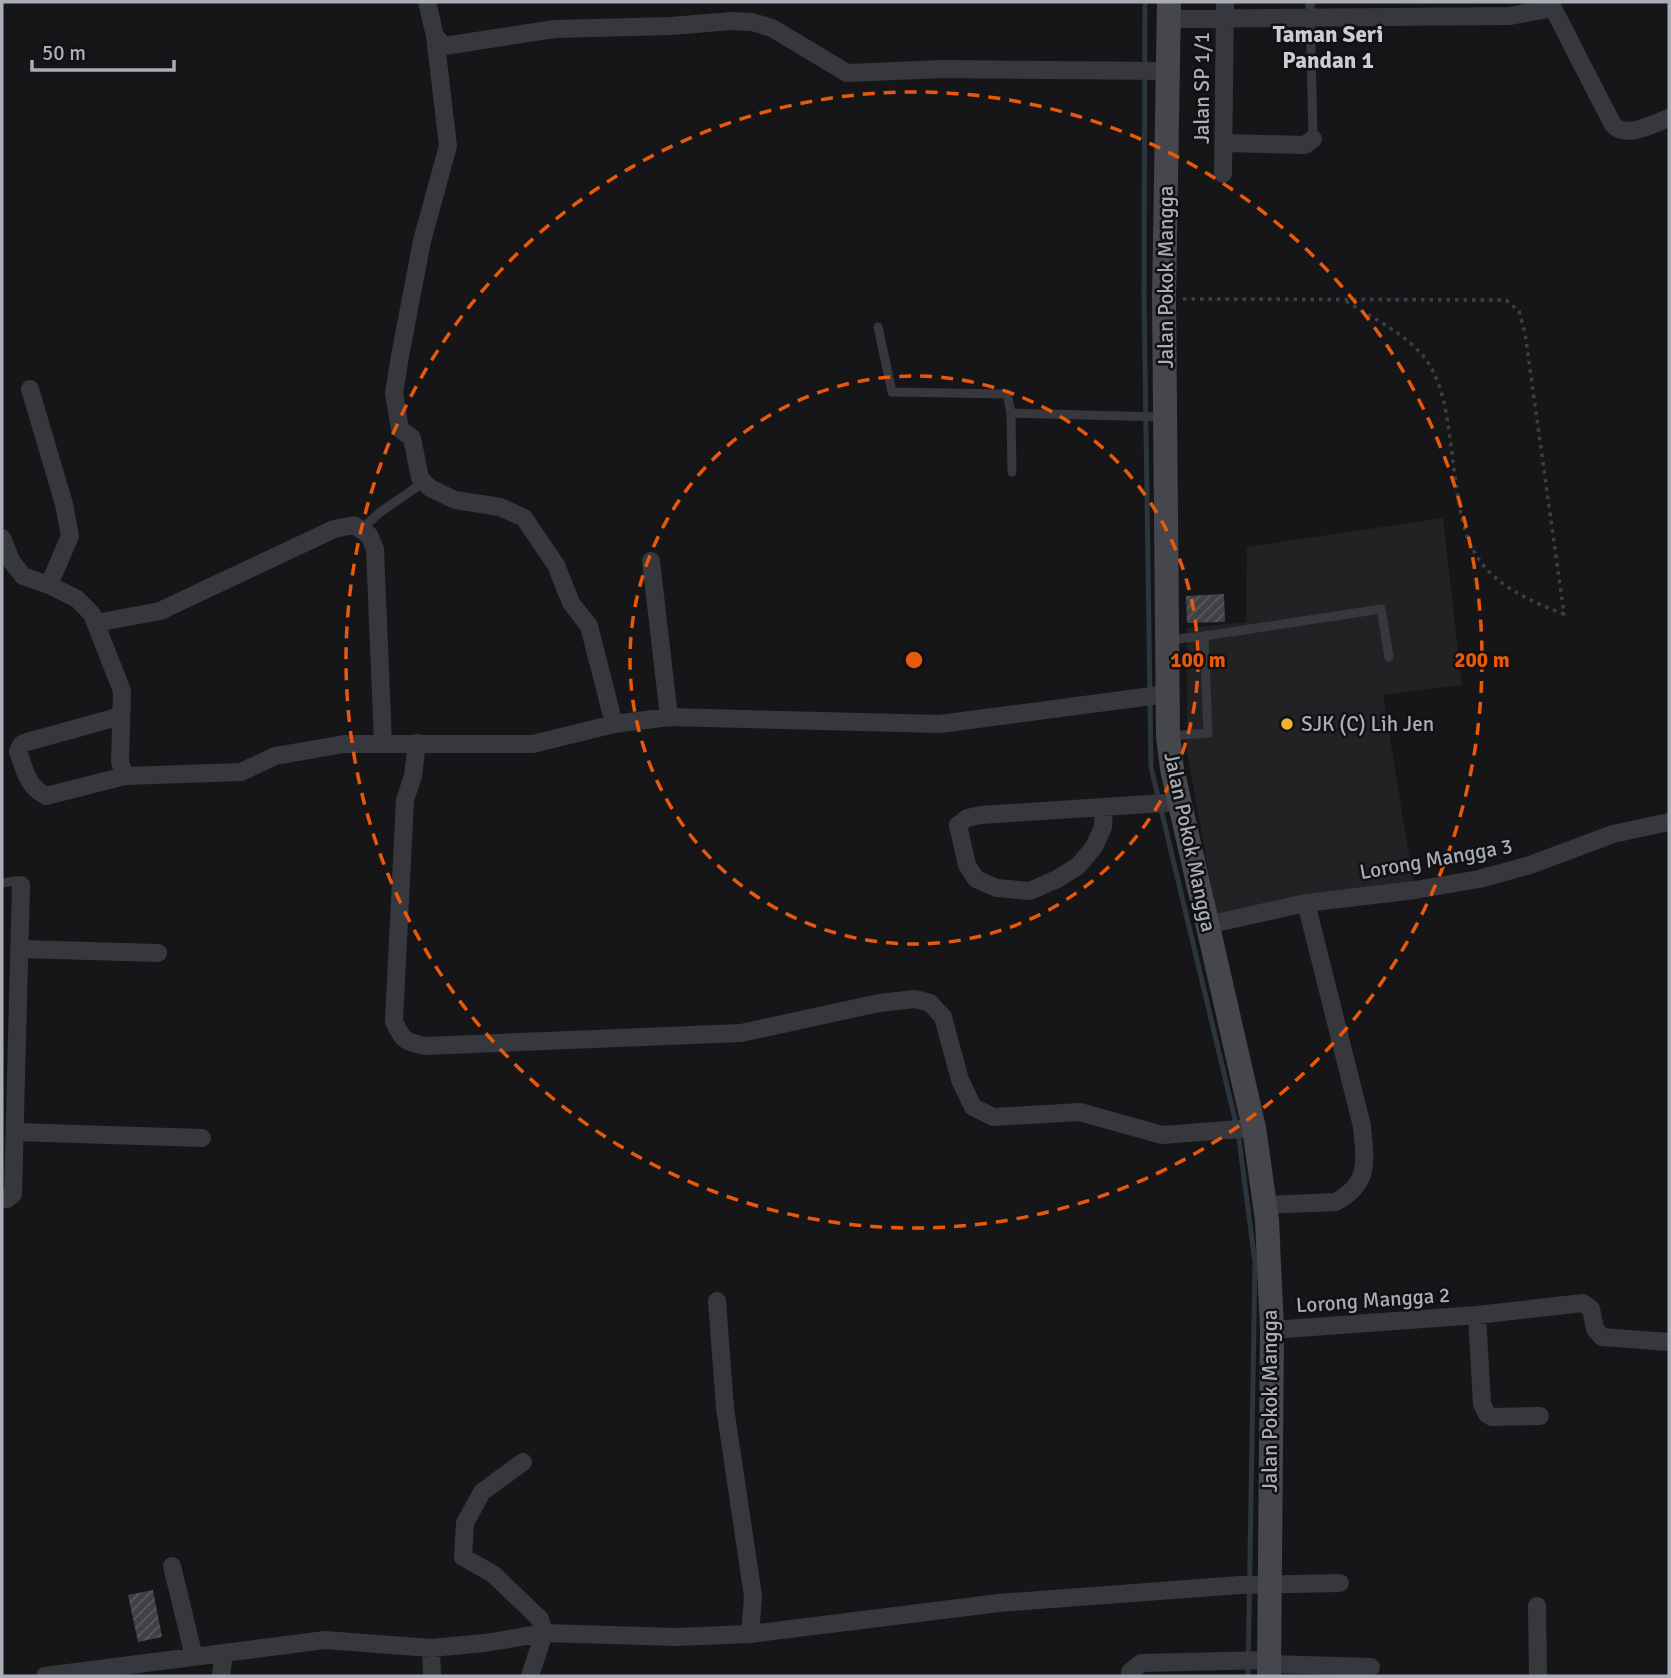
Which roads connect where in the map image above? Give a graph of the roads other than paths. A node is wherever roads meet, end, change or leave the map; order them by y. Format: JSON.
{"nodes":[{"id":1,"x":428,"y":2,"type":"edge"},
{"id":2,"x":1393,"y":9,"type":"edge"},
{"id":3,"x":1169,"y":10,"type":"edge"},
{"id":4,"x":1225,"y":10,"type":"edge"},
{"id":5,"x":1310,"y":10,"type":"edge"},
{"id":6,"x":435,"y":36,"type":"junction"},
{"id":7,"x":1162,"y":71,"type":"junction"},
{"id":8,"x":1669,"y":118,"type":"edge"},
{"id":9,"x":1313,"y":139,"type":"joint"},
{"id":10,"x":1224,"y":143,"type":"junction"},
{"id":11,"x":1223,"y":174,"type":"dead end"},
{"id":12,"x":878,"y":327,"type":"dead end"},
{"id":13,"x":30,"y":389,"type":"dead end"},
{"id":14,"x":1011,"y":413,"type":"junction"},
{"id":15,"x":1165,"y":417,"type":"junction"},
{"id":16,"x":1012,"y":472,"type":"dead end"},
{"id":17,"x":425,"y":482,"type":"junction"},
{"id":18,"x":361,"y":530,"type":"junction"},
{"id":19,"x":2,"y":538,"type":"edge"},
{"id":20,"x":651,"y":561,"type":"dead end"},
{"id":21,"x":49,"y":585,"type":"junction"},
{"id":22,"x":96,"y":623,"type":"junction"},
{"id":23,"x":1204,"y":636,"type":"junction"},
{"id":24,"x":1167,"y":640,"type":"junction"},
{"id":25,"x":1389,"y":657,"type":"dead end"},
{"id":26,"x":1163,"y":695,"type":"junction"},
{"id":27,"x":121,"y":716,"type":"junction"},
{"id":28,"x":669,"y":717,"type":"junction"},
{"id":29,"x":614,"y":724,"type":"junction"},
{"id":30,"x":1168,"y":736,"type":"junction"},
{"id":31,"x":383,"y":743,"type":"junction"},
{"id":32,"x":417,"y":743,"type":"junction"},
{"id":33,"x":125,"y":776,"type":"junction"},
{"id":34,"x":1165,"y":803,"type":"junction"},
{"id":35,"x":1104,"y":807,"type":"junction"},
{"id":36,"x":1669,"y":822,"type":"edge"},
{"id":37,"x":2,"y":883,"type":"edge"},
{"id":38,"x":21,"y":885,"type":"joint"},
{"id":39,"x":1306,"y":903,"type":"junction"},
{"id":40,"x":1207,"y":925,"type":"junction"},
{"id":41,"x":21,"y":949,"type":"junction"},
{"id":42,"x":158,"y":953,"type":"dead end"},
{"id":43,"x":1249,"y":1128,"type":"junction"},
{"id":44,"x":16,"y":1132,"type":"junction"},
{"id":45,"x":202,"y":1138,"type":"dead end"},
{"id":46,"x":7,"y":1197,"type":"edge"},
{"id":47,"x":1265,"y":1205,"type":"junction"},
{"id":48,"x":717,"y":1301,"type":"dead end"},
{"id":49,"x":1477,"y":1315,"type":"junction"},
{"id":50,"x":1272,"y":1330,"type":"junction"},
{"id":51,"x":1669,"y":1342,"type":"edge"},
{"id":52,"x":1540,"y":1416,"type":"dead end"},
{"id":53,"x":523,"y":1462,"type":"dead end"},
{"id":54,"x":172,"y":1566,"type":"dead end"},
{"id":55,"x":1340,"y":1583,"type":"dead end"},
{"id":56,"x":1264,"y":1584,"type":"junction"},
{"id":57,"x":1537,"y":1606,"type":"dead end"},
{"id":58,"x":544,"y":1633,"type":"junction"},
{"id":59,"x":750,"y":1634,"type":"junction"},
{"id":60,"x":430,"y":1648,"type":"junction"},
{"id":61,"x":224,"y":1653,"type":"junction"},
{"id":62,"x":194,"y":1657,"type":"junction"},
{"id":63,"x":1261,"y":1664,"type":"edge"},
{"id":64,"x":1371,"y":1667,"type":"dead end"},
{"id":65,"x":1130,"y":1672,"type":"dead end"},
{"id":66,"x":93,"y":1673,"type":"edge"},
{"id":67,"x":45,"y":1676,"type":"edge"},
{"id":68,"x":221,"y":1676,"type":"edge"},
{"id":69,"x":432,"y":1676,"type":"edge"},
{"id":70,"x":530,"y":1676,"type":"edge"},
{"id":71,"x":1538,"y":1676,"type":"edge"}],
"edges":[{"from":1,"to":6,"type":"street"},
{"from":2,"to":5,"type":"street"},
{"from":2,"to":8,"type":"street"},
{"from":3,"to":4,"type":"street"},
{"from":3,"to":7,"type":"main road","name":"Jalan Pokok Mangga"},
{"from":4,"to":5,"type":"street"},
{"from":4,"to":10,"type":"street","name":"Jalan SP 1/1"},
{"from":5,"to":9,"type":"lane"},
{"from":6,"to":7,"type":"street"},
{"from":6,"to":17,"type":"street"},
{"from":7,"to":15,"type":"main road","name":"Jalan Pokok Mangga"},
{"from":9,"to":10,"type":"street"},
{"from":10,"to":11,"type":"street","name":"Jalan SP 1/1"},
{"from":12,"to":14,"type":"lane"},
{"from":13,"to":21,"type":"street"},
{"from":14,"to":15,"type":"lane"},
{"from":14,"to":16,"type":"lane"},
{"from":15,"to":24,"type":"main road","name":"Jalan Pokok Mangga"},
{"from":17,"to":18,"type":"lane"},
{"from":17,"to":29,"type":"street"},
{"from":18,"to":22,"type":"street"},
{"from":18,"to":31,"type":"street"},
{"from":19,"to":21,"type":"street"},
{"from":20,"to":28,"type":"street"},
{"from":21,"to":22,"type":"street"},
{"from":22,"to":27,"type":"street"},
{"from":23,"to":24,"type":"lane"},
{"from":23,"to":25,"type":"lane"},
{"from":23,"to":30,"type":"lane"},
{"from":24,"to":26,"type":"main road","name":"Jalan Pokok Mangga"},
{"from":26,"to":28,"type":"street"},
{"from":26,"to":30,"type":"main road","name":"Jalan Pokok Mangga"},
{"from":27,"to":33,"type":"street"},
{"from":27,"to":33,"type":"street"},
{"from":28,"to":29,"type":"street"},
{"from":29,"to":32,"type":"street"},
{"from":30,"to":34,"type":"main road","name":"Jalan Pokok Mangga"},
{"from":31,"to":32,"type":"street"},
{"from":31,"to":33,"type":"street"},
{"from":32,"to":43,"type":"street"},
{"from":34,"to":35,"type":"street"},
{"from":34,"to":40,"type":"main road","name":"Jalan Pokok Mangga"},
{"from":35,"to":35,"type":"street"},
{"from":36,"to":39,"type":"street","name":"Lorong Mangga 3"},
{"from":37,"to":38,"type":"lane"},
{"from":38,"to":41,"type":"street"},
{"from":39,"to":40,"type":"street","name":"Lorong Mangga 3"},
{"from":39,"to":47,"type":"street"},
{"from":40,"to":43,"type":"main road","name":"Jalan Pokok Mangga"},
{"from":41,"to":42,"type":"street"},
{"from":41,"to":44,"type":"street"},
{"from":43,"to":47,"type":"main road","name":"Jalan Pokok Mangga"},
{"from":44,"to":45,"type":"street"},
{"from":44,"to":46,"type":"street"},
{"from":47,"to":50,"type":"main road","name":"Jalan Pokok Mangga"},
{"from":48,"to":59,"type":"street"},
{"from":49,"to":50,"type":"street","name":"Lorong Mangga 2"},
{"from":49,"to":51,"type":"street","name":"Lorong Mangga 2"},
{"from":49,"to":52,"type":"street","name":"Lorong Mangga 2"},
{"from":50,"to":56,"type":"main road","name":"Jalan Pokok Mangga"},
{"from":53,"to":58,"type":"street"},
{"from":54,"to":62,"type":"street"},
{"from":55,"to":56,"type":"street"},
{"from":56,"to":59,"type":"street"},
{"from":56,"to":63,"type":"main road","name":"Jalan Pokok Mangga"},
{"from":57,"to":71,"type":"street"},
{"from":58,"to":59,"type":"street"},
{"from":58,"to":60,"type":"street"},
{"from":58,"to":70,"type":"street"},
{"from":60,"to":61,"type":"street"},
{"from":60,"to":69,"type":"street"},
{"from":61,"to":62,"type":"street"},
{"from":61,"to":68,"type":"street"},
{"from":62,"to":66,"type":"street"},
{"from":63,"to":64,"type":"street"},
{"from":63,"to":65,"type":"street"},
{"from":66,"to":67,"type":"street"}]}
